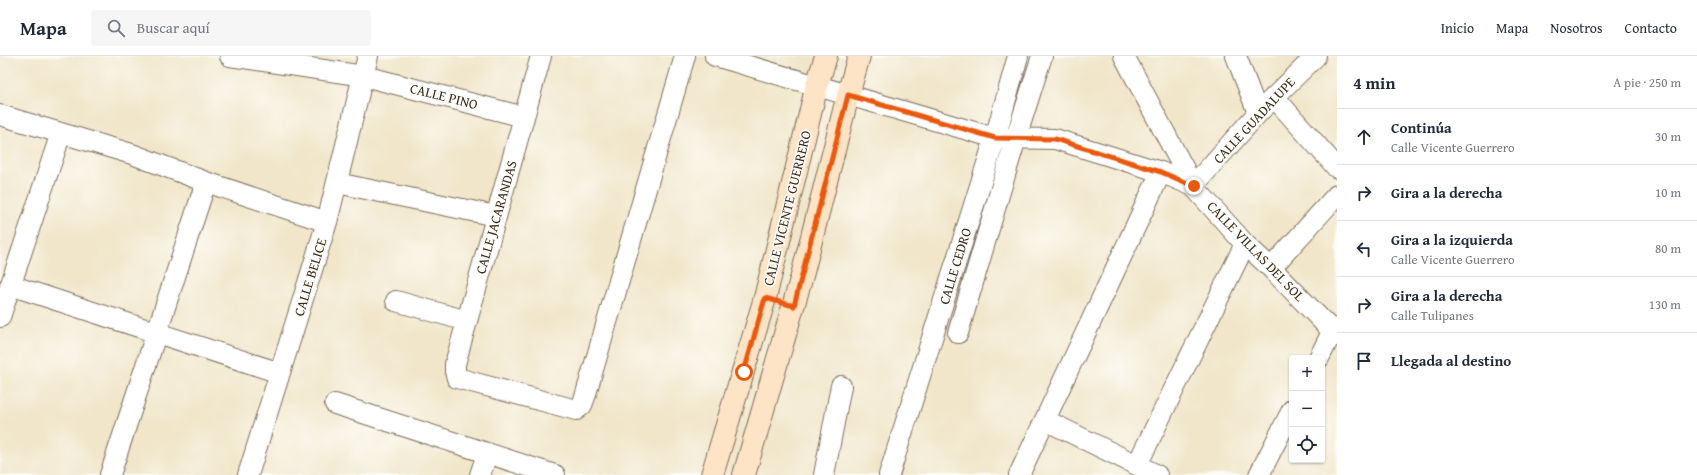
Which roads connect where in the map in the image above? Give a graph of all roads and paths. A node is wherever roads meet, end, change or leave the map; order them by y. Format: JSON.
{"nodes":[{"id":1,"x":230,"y":56,"type":"edge"},
{"id":2,"x":368,"y":56,"type":"edge"},
{"id":3,"x":542,"y":56,"type":"edge"},
{"id":4,"x":685,"y":56,"type":"edge"},
{"id":5,"x":715,"y":56,"type":"edge"},
{"id":6,"x":826,"y":56,"type":"edge"},
{"id":7,"x":859,"y":56,"type":"edge"},
{"id":8,"x":1018,"y":56,"type":"edge"},
{"id":9,"x":1042,"y":56,"type":"edge"},
{"id":10,"x":1124,"y":56,"type":"edge"},
{"id":11,"x":1236,"y":56,"type":"edge"},
{"id":12,"x":1316,"y":56,"type":"edge"},
{"id":13,"x":364,"y":76,"type":"junction"},
{"id":14,"x":817,"y":85,"type":"junction"},
{"id":15,"x":848,"y":95,"type":"junction"},
{"id":16,"x":1274,"y":98,"type":"junction"},
{"id":17,"x":1258,"y":113,"type":"junction"},
{"id":18,"x":0,"y":115,"type":"edge"},
{"id":19,"x":524,"y":117,"type":"junction"},
{"id":20,"x":61,"y":133,"type":"junction"},
{"id":21,"x":995,"y":138,"type":"junction"},
{"id":22,"x":1016,"y":138,"type":"junction"},
{"id":23,"x":1337,"y":168,"type":"edge"},
{"id":24,"x":1161,"y":172,"type":"junction"},
{"id":25,"x":206,"y":182,"type":"junction"},
{"id":26,"x":337,"y":183,"type":"junction"},
{"id":27,"x":1194,"y":186,"type":"junction"},
{"id":28,"x":1337,"y":195,"type":"edge"},
{"id":29,"x":496,"y":216,"type":"junction"},
{"id":30,"x":327,"y":222,"type":"junction"},
{"id":31,"x":1245,"y":244,"type":"junction"},
{"id":32,"x":1271,"y":268,"type":"junction"},
{"id":33,"x":10,"y":285,"type":"junction"},
{"id":34,"x":765,"y":298,"type":"junction"},
{"id":35,"x":396,"y":301,"type":"dead end"},
{"id":36,"x":794,"y":306,"type":"junction"},
{"id":37,"x":0,"y":317,"type":"edge"},
{"id":38,"x":467,"y":321,"type":"junction"},
{"id":39,"x":157,"y":332,"type":"junction"},
{"id":40,"x":1335,"y":332,"type":"edge"},
{"id":41,"x":958,"y":333,"type":"dead end"},
{"id":42,"x":1321,"y":355,"type":"edge"},
{"id":43,"x":280,"y":372,"type":"junction"},
{"id":44,"x":841,"y":386,"type":"dead end"},
{"id":45,"x":335,"y":404,"type":"dead end"},
{"id":46,"x":1289,"y":416,"type":"edge"},
{"id":47,"x":1045,"y":420,"type":"junction"},
{"id":48,"x":487,"y":454,"type":"junction"},
{"id":49,"x":1137,"y":465,"type":"junction"},
{"id":50,"x":110,"y":475,"type":"edge"},
{"id":51,"x":248,"y":475,"type":"edge"},
{"id":52,"x":480,"y":475,"type":"edge"},
{"id":53,"x":555,"y":475,"type":"edge"},
{"id":54,"x":712,"y":475,"type":"edge"},
{"id":55,"x":744,"y":475,"type":"edge"},
{"id":56,"x":824,"y":475,"type":"edge"},
{"id":57,"x":889,"y":475,"type":"edge"},
{"id":58,"x":1019,"y":475,"type":"edge"},
{"id":59,"x":1156,"y":475,"type":"edge"},
{"id":60,"x":1259,"y":475,"type":"edge"}],
"edges":[{"from":1,"to":13,"type":"street","name":"CALLE PINO"},
{"from":2,"to":13,"type":"street"},
{"from":3,"to":19,"type":"street","name":"CALLE JACARANDAS"},
{"from":4,"to":38,"type":"street","name":"CALLE JACARANDAS"},
{"from":5,"to":14,"type":"street"},
{"from":6,"to":14,"type":"street","name":"CALLE VICENTE GUERRERO"},
{"from":7,"to":15,"type":"street"},
{"from":8,"to":21,"type":"street","name":"CALLE CEDRO"},
{"from":9,"to":22,"type":"street","name":"CALLE CEDRO"},
{"from":10,"to":27,"type":"street","name":"CALLE VILLAS DEL SOL"},
{"from":11,"to":17,"type":"street"},
{"from":12,"to":16,"type":"street","name":"CALLE GUADALUPE"},
{"from":13,"to":19,"type":"street","name":"CALLE PINO"},
{"from":13,"to":26,"type":"street","name":"CALLE BELICE"},
{"from":14,"to":15,"type":"street"},
{"from":14,"to":34,"type":"street","name":"CALLE VICENTE GUERRERO"},
{"from":15,"to":21,"type":"street"},
{"from":15,"to":36,"type":"street"},
{"from":16,"to":17,"type":"street","name":"CALLE GUADALUPE"},
{"from":16,"to":23,"type":"street"},
{"from":17,"to":27,"type":"street","name":"CALLE GUADALUPE"},
{"from":18,"to":20,"type":"street"},
{"from":19,"to":29,"type":"street","name":"CALLE JACARANDAS"},
{"from":20,"to":25,"type":"street"},
{"from":20,"to":33,"type":"street"},
{"from":21,"to":22,"type":"street"},
{"from":21,"to":57,"type":"street","name":"CALLE CEDRO"},
{"from":22,"to":24,"type":"street"},
{"from":22,"to":41,"type":"street","name":"CALLE CEDRO"},
{"from":24,"to":27,"type":"street"},
{"from":24,"to":47,"type":"street"},
{"from":25,"to":30,"type":"street"},
{"from":25,"to":39,"type":"street"},
{"from":26,"to":29,"type":"street"},
{"from":26,"to":30,"type":"street","name":"CALLE BELICE"},
{"from":27,"to":31,"type":"street","name":"CALLE VILLAS DEL SOL"},
{"from":28,"to":32,"type":"street"},
{"from":29,"to":38,"type":"street","name":"CALLE JACARANDAS"},
{"from":30,"to":43,"type":"street","name":"CALLE BELICE"},
{"from":31,"to":32,"type":"street","name":"CALLE VILLAS DEL SOL"},
{"from":31,"to":49,"type":"street"},
{"from":32,"to":40,"type":"street","name":"CALLE VILLAS DEL SOL"},
{"from":33,"to":37,"type":"street"},
{"from":33,"to":39,"type":"street"},
{"from":34,"to":36,"type":"street"},
{"from":34,"to":54,"type":"street","name":"CALLE VICENTE GUERRERO"},
{"from":35,"to":38,"type":"street"},
{"from":36,"to":55,"type":"street"},
{"from":39,"to":43,"type":"street"},
{"from":39,"to":50,"type":"street"},
{"from":40,"to":42,"type":"street"},
{"from":43,"to":51,"type":"street","name":"CALLE BELICE"},
{"from":44,"to":56,"type":"street"},
{"from":45,"to":48,"type":"street"},
{"from":46,"to":60,"type":"street"},
{"from":47,"to":49,"type":"street"},
{"from":47,"to":58,"type":"street"},
{"from":48,"to":52,"type":"street"},
{"from":48,"to":53,"type":"street"},
{"from":49,"to":59,"type":"street"}]}
